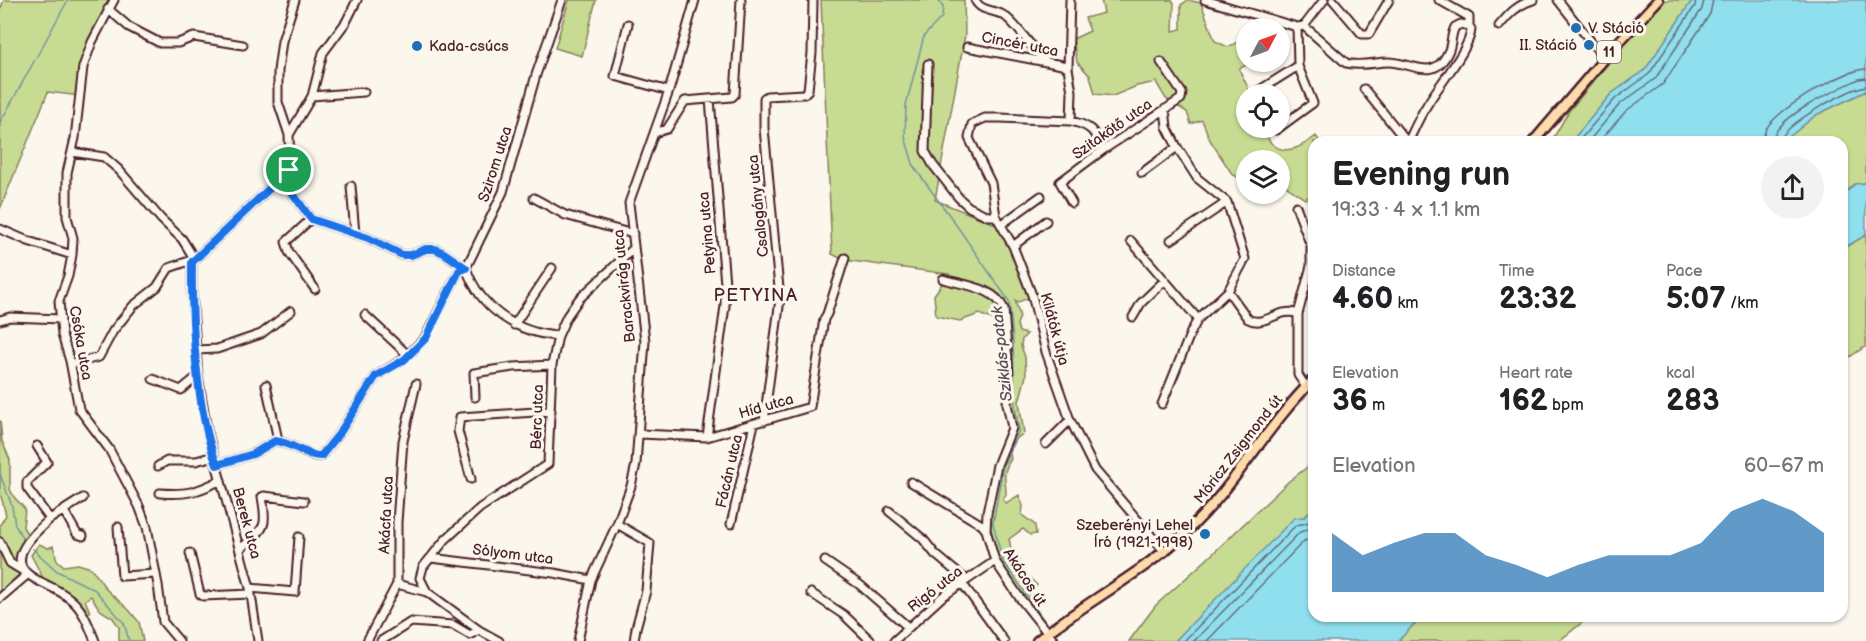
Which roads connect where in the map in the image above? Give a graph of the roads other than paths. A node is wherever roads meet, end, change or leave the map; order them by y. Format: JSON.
{"nodes":[{"id":1,"x":114,"y":0,"type":"edge"},
{"id":2,"x":296,"y":0,"type":"edge"},
{"id":3,"x":357,"y":0,"type":"edge"},
{"id":4,"x":562,"y":0,"type":"edge"},
{"id":5,"x":695,"y":0,"type":"edge"},
{"id":6,"x":741,"y":0,"type":"edge"},
{"id":7,"x":813,"y":0,"type":"edge"},
{"id":8,"x":975,"y":0,"type":"edge"},
{"id":9,"x":1070,"y":0,"type":"edge"},
{"id":10,"x":1205,"y":0,"type":"edge"},
{"id":11,"x":1324,"y":0,"type":"edge"},
{"id":12,"x":1333,"y":0,"type":"edge"},
{"id":13,"x":1389,"y":0,"type":"edge"},
{"id":14,"x":1439,"y":0,"type":"edge"},
{"id":15,"x":1533,"y":0,"type":"edge"},
{"id":16,"x":1558,"y":0,"type":"edge"},
{"id":17,"x":1658,"y":0,"type":"edge"},
{"id":18,"x":1214,"y":1,"type":"edge"},
{"id":19,"x":108,"y":9,"type":"junction"},
{"id":20,"x":628,"y":24,"type":"dead end"},
{"id":21,"x":1469,"y":26,"type":"junction"},
{"id":22,"x":1499,"y":26,"type":"dead end"},
{"id":23,"x":1300,"y":27,"type":"junction"},
{"id":24,"x":243,"y":45,"type":"dead end"},
{"id":25,"x":967,"y":46,"type":"dead end"},
{"id":26,"x":1604,"y":58,"type":"junction"},
{"id":27,"x":1161,"y":62,"type":"dead end"},
{"id":28,"x":1048,"y":63,"type":"junction"},
{"id":29,"x":928,"y":64,"type":"dead end"},
{"id":30,"x":1298,"y":66,"type":"junction"},
{"id":31,"x":1068,"y":68,"type":"junction"},
{"id":32,"x":1269,"y":84,"type":"edge"},
{"id":33,"x":1364,"y":88,"type":"dead end"},
{"id":34,"x":669,"y":91,"type":"junction"},
{"id":35,"x":364,"y":92,"type":"dead end"},
{"id":36,"x":312,"y":96,"type":"junction"},
{"id":37,"x":710,"y":99,"type":"junction"},
{"id":38,"x":1165,"y":109,"type":"junction"},
{"id":39,"x":1290,"y":120,"type":"edge"},
{"id":40,"x":1071,"y":121,"type":"junction"},
{"id":41,"x":654,"y":133,"type":"junction"},
{"id":42,"x":289,"y":135,"type":"junction"},
{"id":43,"x":1402,"y":136,"type":"edge"},
{"id":44,"x":1410,"y":136,"type":"edge"},
{"id":45,"x":1538,"y":136,"type":"edge"},
{"id":46,"x":1177,"y":147,"type":"junction"},
{"id":47,"x":1103,"y":150,"type":"junction"},
{"id":48,"x":72,"y":152,"type":"junction"},
{"id":49,"x":289,"y":170,"type":"junction"},
{"id":50,"x":1142,"y":173,"type":"dead end"},
{"id":51,"x":351,"y":186,"type":"dead end"},
{"id":52,"x":1041,"y":196,"type":"dead end"},
{"id":53,"x":534,"y":198,"type":"dead end"},
{"id":54,"x":1072,"y":202,"type":"dead end"},
{"id":55,"x":1227,"y":202,"type":"junction"},
{"id":56,"x":1296,"y":206,"type":"dead end"},
{"id":57,"x":996,"y":216,"type":"junction"},
{"id":58,"x":311,"y":219,"type":"junction"},
{"id":59,"x":1046,"y":221,"type":"dead end"},
{"id":60,"x":1002,"y":224,"type":"junction"},
{"id":61,"x":0,"y":229,"type":"edge"},
{"id":62,"x":355,"y":234,"type":"junction"},
{"id":63,"x":633,"y":234,"type":"junction"},
{"id":64,"x":1308,"y":238,"type":"edge"},
{"id":65,"x":1171,"y":240,"type":"dead end"},
{"id":66,"x":1131,"y":241,"type":"dead end"},
{"id":67,"x":1013,"y":246,"type":"junction"},
{"id":68,"x":634,"y":248,"type":"junction"},
{"id":69,"x":72,"y":255,"type":"junction"},
{"id":70,"x":845,"y":258,"type":"dead end"},
{"id":71,"x":192,"y":261,"type":"junction"},
{"id":72,"x":466,"y":268,"type":"junction"},
{"id":73,"x":552,"y":268,"type":"dead end"},
{"id":74,"x":1308,"y":278,"type":"edge"},
{"id":75,"x":943,"y":279,"type":"dead end"},
{"id":76,"x":1165,"y":280,"type":"junction"},
{"id":77,"x":315,"y":289,"type":"dead end"},
{"id":78,"x":1228,"y":291,"type":"junction"},
{"id":79,"x":824,"y":307,"type":"dead end"},
{"id":80,"x":291,"y":311,"type":"dead end"},
{"id":81,"x":1299,"y":314,"type":"junction"},
{"id":82,"x":365,"y":315,"type":"dead end"},
{"id":83,"x":1133,"y":317,"type":"dead end"},
{"id":84,"x":61,"y":319,"type":"junction"},
{"id":85,"x":824,"y":319,"type":"junction"},
{"id":86,"x":1198,"y":319,"type":"junction"},
{"id":87,"x":0,"y":320,"type":"edge"},
{"id":88,"x":514,"y":325,"type":"junction"},
{"id":89,"x":558,"y":336,"type":"junction"},
{"id":90,"x":196,"y":350,"type":"junction"},
{"id":91,"x":408,"y":355,"type":"junction"},
{"id":92,"x":71,"y":364,"type":"junction"},
{"id":93,"x":552,"y":365,"type":"junction"},
{"id":94,"x":198,"y":376,"type":"junction"},
{"id":95,"x":153,"y":379,"type":"dead end"},
{"id":96,"x":417,"y":384,"type":"dead end"},
{"id":97,"x":266,"y":385,"type":"dead end"},
{"id":98,"x":1306,"y":387,"type":"joint"},
{"id":99,"x":475,"y":398,"type":"dead end"},
{"id":100,"x":1162,"y":404,"type":"dead end"},
{"id":101,"x":551,"y":411,"type":"junction"},
{"id":102,"x":1070,"y":420,"type":"junction"},
{"id":103,"x":764,"y":421,"type":"junction"},
{"id":104,"x":754,"y":424,"type":"junction"},
{"id":105,"x":640,"y":434,"type":"junction"},
{"id":106,"x":707,"y":436,"type":"junction"},
{"id":107,"x":278,"y":440,"type":"junction"},
{"id":108,"x":1046,"y":444,"type":"dead end"},
{"id":109,"x":37,"y":446,"type":"dead end"},
{"id":110,"x":214,"y":456,"type":"junction"},
{"id":111,"x":217,"y":465,"type":"junction"},
{"id":112,"x":158,"y":466,"type":"dead end"},
{"id":113,"x":471,"y":479,"type":"dead end"},
{"id":114,"x":221,"y":480,"type":"junction"},
{"id":115,"x":911,"y":482,"type":"dead end"},
{"id":116,"x":160,"y":493,"type":"dead end"},
{"id":117,"x":83,"y":498,"type":"dead end"},
{"id":118,"x":304,"y":501,"type":"dead end"},
{"id":119,"x":64,"y":510,"type":"junction"},
{"id":120,"x":889,"y":511,"type":"dead end"},
{"id":121,"x":50,"y":519,"type":"junction"},
{"id":122,"x":617,"y":524,"type":"junction"},
{"id":123,"x":731,"y":524,"type":"dead end"},
{"id":124,"x":118,"y":527,"type":"dead end"},
{"id":125,"x":986,"y":530,"type":"junction"},
{"id":126,"x":83,"y":536,"type":"dead end"},
{"id":127,"x":299,"y":537,"type":"dead end"},
{"id":128,"x":0,"y":542,"type":"edge"},
{"id":129,"x":240,"y":549,"type":"junction"},
{"id":130,"x":1165,"y":552,"type":"junction"},
{"id":131,"x":190,"y":554,"type":"dead end"},
{"id":132,"x":431,"y":558,"type":"junction"},
{"id":133,"x":825,"y":561,"type":"dead end"},
{"id":134,"x":995,"y":561,"type":"junction"},
{"id":135,"x":28,"y":574,"type":"junction"},
{"id":136,"x":156,"y":574,"type":"junction"},
{"id":137,"x":591,"y":580,"type":"junction"},
{"id":138,"x":964,"y":582,"type":"junction"},
{"id":139,"x":397,"y":584,"type":"junction"},
{"id":140,"x":250,"y":591,"type":"junction"},
{"id":141,"x":427,"y":592,"type":"junction"},
{"id":142,"x":811,"y":593,"type":"dead end"},
{"id":143,"x":0,"y":598,"type":"edge"},
{"id":144,"x":908,"y":627,"type":"junction"},
{"id":145,"x":479,"y":630,"type":"junction"},
{"id":146,"x":1047,"y":633,"type":"junction"},
{"id":147,"x":95,"y":641,"type":"edge"},
{"id":148,"x":180,"y":641,"type":"edge"},
{"id":149,"x":258,"y":641,"type":"edge"},
{"id":150,"x":367,"y":641,"type":"edge"},
{"id":151,"x":381,"y":641,"type":"edge"},
{"id":152,"x":499,"y":641,"type":"edge"},
{"id":153,"x":578,"y":641,"type":"edge"},
{"id":154,"x":634,"y":641,"type":"edge"},
{"id":155,"x":871,"y":641,"type":"edge"},
{"id":156,"x":894,"y":641,"type":"edge"},
{"id":157,"x":1004,"y":641,"type":"edge"},
{"id":158,"x":1037,"y":641,"type":"edge"},
{"id":159,"x":1054,"y":641,"type":"edge"}],
"edges":[{"from":1,"to":19,"type":"street","name":"Csóka utca"},
{"from":2,"to":42,"type":"street"},
{"from":3,"to":36,"type":"street"},
{"from":4,"to":72,"type":"street","name":"Szirom utca"},
{"from":5,"to":34,"type":"street","name":"Barackvirág utca"},
{"from":6,"to":37,"type":"street"},
{"from":7,"to":103,"type":"street","name":"Csalogány utca"},
{"from":8,"to":28,"type":"street"},
{"from":9,"to":31,"type":"street"},
{"from":10,"to":18,"type":"street"},
{"from":11,"to":23,"type":"street"},
{"from":12,"to":13,"type":"street"},
{"from":14,"to":21,"type":"street"},
{"from":15,"to":22,"type":"street"},
{"from":16,"to":26,"type":"street"},
{"from":17,"to":26,"type":"main road","number":"11"},
{"from":18,"to":23,"type":"street"},
{"from":19,"to":24,"type":"street"},
{"from":19,"to":48,"type":"street","name":"Csóka utca"},
{"from":20,"to":34,"type":"street"},
{"from":21,"to":23,"type":"street"},
{"from":21,"to":44,"type":"street"},
{"from":23,"to":30,"type":"street"},
{"from":25,"to":28,"type":"street","name":"Cincér utca"},
{"from":26,"to":45,"type":"main road","number":"11"},
{"from":27,"to":38,"type":"street","name":"Szitakötő utca"},
{"from":28,"to":31,"type":"street","name":"Cincér utca"},
{"from":29,"to":57,"type":"street"},
{"from":30,"to":32,"type":"street"},
{"from":30,"to":39,"type":"street"},
{"from":31,"to":40,"type":"street"},
{"from":33,"to":43,"type":"street"},
{"from":34,"to":41,"type":"street","name":"Barackvirág utca"},
{"from":35,"to":36,"type":"street"},
{"from":36,"to":42,"type":"street"},
{"from":37,"to":41,"type":"street"},
{"from":37,"to":106,"type":"street","name":"Petyina utca"},
{"from":38,"to":46,"type":"street"},
{"from":38,"to":47,"type":"street","name":"Szitakötő utca"},
{"from":40,"to":47,"type":"street"},
{"from":40,"to":57,"type":"street"},
{"from":41,"to":63,"type":"street","name":"Barackvirág utca"},
{"from":42,"to":49,"type":"street"},
{"from":46,"to":50,"type":"street"},
{"from":46,"to":55,"type":"street"},
{"from":47,"to":54,"type":"street","name":"Szitakötő utca"},
{"from":48,"to":69,"type":"street","name":"Csóka utca"},
{"from":48,"to":71,"type":"street","name":"Berek utca"},
{"from":49,"to":58,"type":"street"},
{"from":49,"to":71,"type":"street"},
{"from":51,"to":62,"type":"street"},
{"from":52,"to":60,"type":"street"},
{"from":53,"to":63,"type":"street"},
{"from":55,"to":65,"type":"street"},
{"from":55,"to":78,"type":"street"},
{"from":56,"to":64,"type":"street"},
{"from":57,"to":60,"type":"street","name":"Kilátók útja"},
{"from":58,"to":62,"type":"street"},
{"from":58,"to":77,"type":"street"},
{"from":59,"to":67,"type":"street"},
{"from":60,"to":67,"type":"street","name":"Kilátók útja"},
{"from":61,"to":69,"type":"street"},
{"from":62,"to":72,"type":"street"},
{"from":63,"to":68,"type":"street","name":"Barackvirág utca"},
{"from":66,"to":76,"type":"street"},
{"from":67,"to":102,"type":"street","name":"Kilátók útja"},
{"from":68,"to":89,"type":"street","name":"Bérc utca"},
{"from":68,"to":105,"type":"street","name":"Barackvirág utca"},
{"from":69,"to":84,"type":"street","name":"Csóka utca"},
{"from":70,"to":85,"type":"street","name":"Híd utca"},
{"from":71,"to":90,"type":"street","name":"Berek utca"},
{"from":71,"to":92,"type":"street"},
{"from":72,"to":88,"type":"street"},
{"from":72,"to":91,"type":"street","name":"Szirom utca"},
{"from":73,"to":88,"type":"street"},
{"from":74,"to":81,"type":"street"},
{"from":75,"to":125,"type":"street","name":"Akácos út"},
{"from":76,"to":83,"type":"street"},
{"from":76,"to":86,"type":"street"},
{"from":78,"to":81,"type":"street"},
{"from":78,"to":86,"type":"street"},
{"from":79,"to":85,"type":"street","name":"Híd utca"},
{"from":80,"to":90,"type":"street"},
{"from":81,"to":98,"type":"street"},
{"from":82,"to":91,"type":"street"},
{"from":84,"to":87,"type":"street"},
{"from":84,"to":92,"type":"street","name":"Csóka utca"},
{"from":85,"to":103,"type":"street","name":"Híd utca"},
{"from":86,"to":100,"type":"street"},
{"from":88,"to":89,"type":"street"},
{"from":89,"to":93,"type":"street","name":"Bérc utca"},
{"from":90,"to":94,"type":"street","name":"Berek utca"},
{"from":91,"to":107,"type":"street","name":"Szirom utca"},
{"from":92,"to":136,"type":"street","name":"Csóka utca"},
{"from":93,"to":99,"type":"street"},
{"from":93,"to":101,"type":"street","name":"Bérc utca"},
{"from":94,"to":95,"type":"street"},
{"from":94,"to":110,"type":"street","name":"Berek utca"},
{"from":96,"to":139,"type":"street","name":"Akácfa utca"},
{"from":97,"to":107,"type":"street"},
{"from":98,"to":130,"type":"main road","name":"Móricz Zsigmond út"},
{"from":101,"to":113,"type":"street"},
{"from":101,"to":132,"type":"street","name":"Bérc utca"},
{"from":102,"to":108,"type":"street"},
{"from":102,"to":130,"type":"street","name":"Kilátók útja"},
{"from":103,"to":104,"type":"street","name":"Híd utca"},
{"from":104,"to":106,"type":"street","name":"Híd utca"},
{"from":104,"to":123,"type":"street","name":"Fácán utca"},
{"from":105,"to":106,"type":"street","name":"Híd utca"},
{"from":105,"to":122,"type":"street","name":"Barackvirág utca"},
{"from":107,"to":111,"type":"street"},
{"from":109,"to":121,"type":"street"},
{"from":110,"to":111,"type":"street","name":"Berek utca"},
{"from":110,"to":112,"type":"street"},
{"from":111,"to":114,"type":"street","name":"Berek utca"},
{"from":114,"to":116,"type":"street"},
{"from":114,"to":129,"type":"street","name":"Berek utca"},
{"from":115,"to":125,"type":"street"},
{"from":117,"to":119,"type":"street"},
{"from":118,"to":129,"type":"street"},
{"from":119,"to":121,"type":"street"},
{"from":119,"to":126,"type":"street"},
{"from":120,"to":138,"type":"street"},
{"from":121,"to":135,"type":"street"},
{"from":122,"to":137,"type":"street","name":"Barackvirág utca"},
{"from":122,"to":154,"type":"street"},
{"from":124,"to":136,"type":"street"},
{"from":125,"to":134,"type":"street","name":"Akácos út"},
{"from":127,"to":140,"type":"street"},
{"from":128,"to":135,"type":"street"},
{"from":129,"to":140,"type":"street","name":"Berek utca"},
{"from":130,"to":146,"type":"main road","name":"Móricz Zsigmond út"},
{"from":131,"to":140,"type":"street"},
{"from":132,"to":137,"type":"street","name":"Sólyom utca"},
{"from":132,"to":141,"type":"street","name":"Bérc utca"},
{"from":133,"to":144,"type":"street"},
{"from":134,"to":138,"type":"street","name":"Rigó utca"},
{"from":134,"to":146,"type":"street","name":"Akácos út"},
{"from":135,"to":143,"type":"street"},
{"from":135,"to":147,"type":"street"},
{"from":136,"to":148,"type":"street","name":"Csóka utca"},
{"from":137,"to":153,"type":"street","name":"Barackvirág utca"},
{"from":138,"to":144,"type":"street","name":"Rigó utca"},
{"from":138,"to":157,"type":"street"},
{"from":139,"to":141,"type":"street"},
{"from":139,"to":150,"type":"street"},
{"from":140,"to":149,"type":"street","name":"Berek utca"},
{"from":141,"to":145,"type":"street"},
{"from":142,"to":155,"type":"street"},
{"from":144,"to":156,"type":"street","name":"Rigó utca"},
{"from":145,"to":151,"type":"street"},
{"from":145,"to":152,"type":"street"},
{"from":146,"to":158,"type":"main road","name":"Móricz Zsigmond út"},
{"from":146,"to":159,"type":"street","name":"Akácos út"}]}
